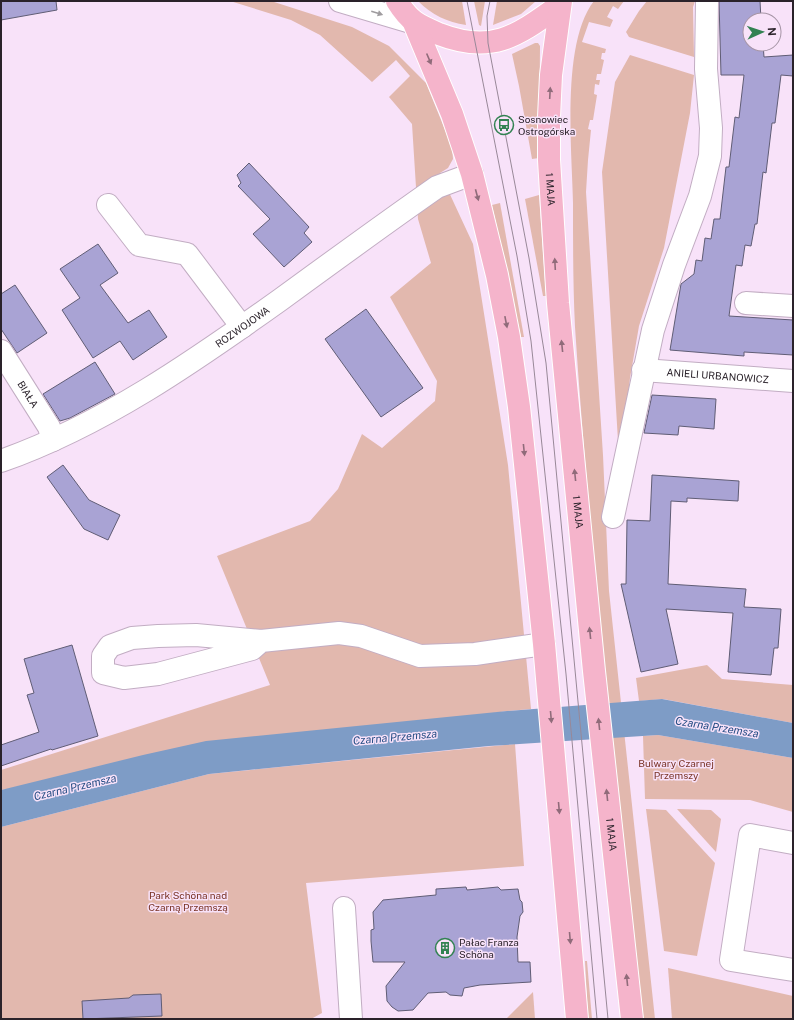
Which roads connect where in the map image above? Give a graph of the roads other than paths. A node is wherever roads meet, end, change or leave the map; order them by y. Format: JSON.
{"nodes":[{"id":1,"x":340,"y":1,"type":"edge"},
{"id":2,"x":397,"y":1,"type":"edge"},
{"id":3,"x":707,"y":1,"type":"edge"},
{"id":4,"x":562,"y":2,"type":"edge"},
{"id":5,"x":414,"y":23,"type":"junction"},
{"id":6,"x":472,"y":174,"type":"junction"},
{"id":7,"x":108,"y":205,"type":"dead end"},
{"id":8,"x":746,"y":303,"type":"dead end"},
{"id":9,"x":793,"y":306,"type":"edge"},
{"id":10,"x":242,"y":327,"type":"junction"},
{"id":11,"x":1,"y":350,"type":"edge"},
{"id":12,"x":644,"y":370,"type":"junction"},
{"id":13,"x":793,"y":381,"type":"edge"},
{"id":14,"x":53,"y":440,"type":"junction"},
{"id":15,"x":1,"y":461,"type":"edge"},
{"id":16,"x":613,"y":517,"type":"dead end"},
{"id":17,"x":261,"y":641,"type":"junction"},
{"id":18,"x":544,"y":644,"type":"junction"},
{"id":19,"x":793,"y":843,"type":"edge"},
{"id":20,"x":344,"y":908,"type":"dead end"},
{"id":21,"x":793,"y":970,"type":"edge"},
{"id":22,"x":352,"y":1019,"type":"edge"},
{"id":23,"x":577,"y":1019,"type":"edge"},
{"id":24,"x":632,"y":1019,"type":"edge"}],
"edges":[{"from":1,"to":5,"type":"street","one_way":true},
{"from":2,"to":5,"type":"main road"},
{"from":3,"to":12,"type":"street"},
{"from":4,"to":5,"type":"main road"},
{"from":24,"to":4,"type":"main road","name":"1 MAJA","one_way":true},
{"from":5,"to":6,"type":"main road","one_way":true},
{"from":6,"to":10,"type":"street","name":"ROZWOJOWA"},
{"from":6,"to":18,"type":"main road","one_way":true},
{"from":7,"to":10,"type":"street"},
{"from":8,"to":9,"type":"street"},
{"from":10,"to":14,"type":"street","name":"ROZWOJOWA"},
{"from":11,"to":14,"type":"street","name":"BIAŁA"},
{"from":12,"to":13,"type":"street","name":"ANIELI URBANOWICZ"},
{"from":12,"to":16,"type":"street"},
{"from":14,"to":15,"type":"street","name":"ROZWOJOWA"},
{"from":17,"to":17,"type":"street"},
{"from":17,"to":18,"type":"street"},
{"from":18,"to":23,"type":"main road","one_way":true},
{"from":19,"to":21,"type":"street"},
{"from":20,"to":22,"type":"street"}]}
